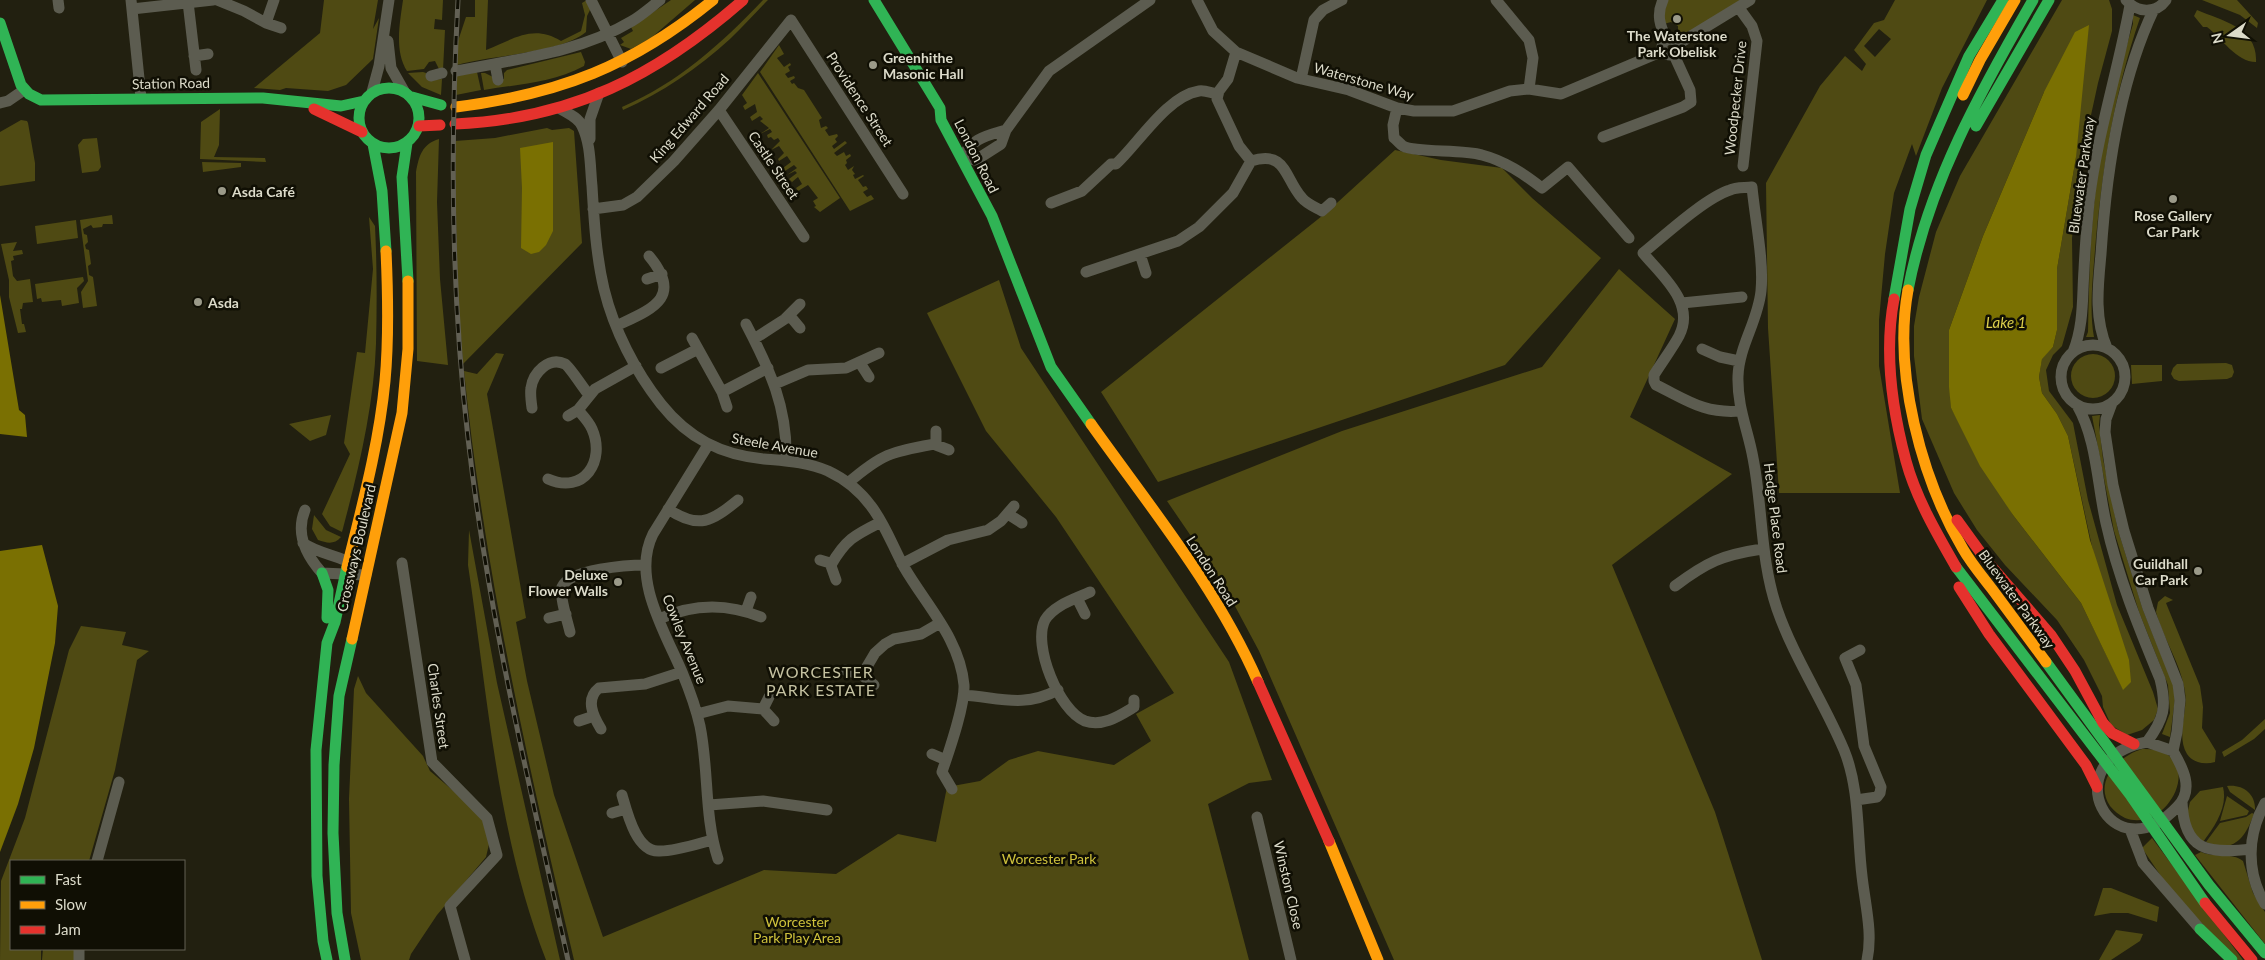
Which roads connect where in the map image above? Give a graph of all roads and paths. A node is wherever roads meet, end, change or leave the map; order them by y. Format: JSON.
{"nodes":[{"id":1,"x":213,"y":0,"type":"edge"},
{"id":2,"x":217,"y":0,"type":"edge"},
{"id":3,"x":274,"y":0,"type":"edge"},
{"id":4,"x":389,"y":0,"type":"edge"},
{"id":5,"x":591,"y":0,"type":"edge"},
{"id":6,"x":660,"y":0,"type":"edge"},
{"id":7,"x":714,"y":0,"type":"edge"},
{"id":8,"x":743,"y":0,"type":"edge"},
{"id":9,"x":874,"y":0,"type":"edge"},
{"id":10,"x":1150,"y":0,"type":"edge"},
{"id":11,"x":1197,"y":0,"type":"edge"},
{"id":12,"x":1342,"y":0,"type":"edge"},
{"id":13,"x":1496,"y":0,"type":"edge"},
{"id":14,"x":1663,"y":0,"type":"edge"},
{"id":15,"x":1750,"y":0,"type":"edge"},
{"id":16,"x":2003,"y":0,"type":"edge"},
{"id":17,"x":2015,"y":0,"type":"edge"},
{"id":18,"x":2033,"y":0,"type":"edge"},
{"id":19,"x":2049,"y":0,"type":"edge"},
{"id":20,"x":2166,"y":0,"type":"edge"},
{"id":21,"x":188,"y":2,"type":"junction"},
{"id":22,"x":2128,"y":2,"type":"edge"},
{"id":23,"x":132,"y":4,"type":"edge"},
{"id":24,"x":1740,"y":8,"type":"junction"},
{"id":25,"x":2154,"y":10,"type":"junction"},
{"id":26,"x":790,"y":20,"type":"joint"},
{"id":27,"x":0,"y":23,"type":"edge"},
{"id":28,"x":266,"y":23,"type":"junction"},
{"id":29,"x":281,"y":28,"type":"dead end"},
{"id":30,"x":386,"y":30,"type":"junction"},
{"id":31,"x":607,"y":33,"type":"junction"},
{"id":32,"x":1670,"y":47,"type":"junction"},
{"id":33,"x":1236,"y":52,"type":"junction"},
{"id":34,"x":208,"y":54,"type":"dead end"},
{"id":35,"x":194,"y":56,"type":"junction"},
{"id":36,"x":622,"y":62,"type":"junction"},
{"id":37,"x":495,"y":64,"type":"junction"},
{"id":38,"x":196,"y":70,"type":"dead end"},
{"id":39,"x":456,"y":70,"type":"dead end"},
{"id":40,"x":1301,"y":79,"type":"junction"},
{"id":41,"x":498,"y":80,"type":"dead end"},
{"id":42,"x":1530,"y":89,"type":"junction"},
{"id":43,"x":24,"y":90,"type":"junction"},
{"id":44,"x":372,"y":92,"type":"junction"},
{"id":45,"x":599,"y":93,"type":"junction"},
{"id":46,"x":408,"y":94,"type":"junction"},
{"id":47,"x":1217,"y":94,"type":"junction"},
{"id":48,"x":141,"y":98,"type":"junction"},
{"id":49,"x":364,"y":101,"type":"junction"},
{"id":50,"x":0,"y":103,"type":"edge"},
{"id":51,"x":307,"y":103,"type":"junction"},
{"id":52,"x":441,"y":105,"type":"dead end"},
{"id":53,"x":456,"y":107,"type":"dead end"},
{"id":54,"x":559,"y":108,"type":"junction"},
{"id":55,"x":940,"y":108,"type":"junction"},
{"id":56,"x":1397,"y":108,"type":"junction"},
{"id":57,"x":719,"y":110,"type":"junction"},
{"id":58,"x":955,"y":122,"type":"dead end"},
{"id":59,"x":455,"y":124,"type":"dead end"},
{"id":60,"x":440,"y":125,"type":"dead end"},
{"id":61,"x":419,"y":126,"type":"junction"},
{"id":62,"x":1006,"y":130,"type":"junction"},
{"id":63,"x":362,"y":132,"type":"junction"},
{"id":64,"x":1603,"y":137,"type":"dead end"},
{"id":65,"x":967,"y":142,"type":"junction"},
{"id":66,"x":407,"y":143,"type":"junction"},
{"id":67,"x":373,"y":144,"type":"junction"},
{"id":68,"x":588,"y":148,"type":"junction"},
{"id":69,"x":962,"y":158,"type":"junction"},
{"id":70,"x":976,"y":160,"type":"junction"},
{"id":71,"x":1252,"y":161,"type":"junction"},
{"id":72,"x":1743,"y":166,"type":"dead end"},
{"id":73,"x":903,"y":194,"type":"dead end"},
{"id":74,"x":1051,"y":203,"type":"dead end"},
{"id":75,"x":1331,"y":203,"type":"dead end"},
{"id":76,"x":1931,"y":203,"type":"junction"},
{"id":77,"x":594,"y":209,"type":"junction"},
{"id":78,"x":992,"y":216,"type":"junction"},
{"id":79,"x":804,"y":237,"type":"dead end"},
{"id":80,"x":1629,"y":238,"type":"dead end"},
{"id":81,"x":1140,"y":254,"type":"junction"},
{"id":82,"x":649,"y":256,"type":"dead end"},
{"id":83,"x":1899,"y":262,"type":"junction"},
{"id":84,"x":1086,"y":272,"type":"dead end"},
{"id":85,"x":1146,"y":273,"type":"dead end"},
{"id":86,"x":662,"y":274,"type":"junction"},
{"id":87,"x":647,"y":278,"type":"dead end"},
{"id":88,"x":1742,"y":297,"type":"dead end"},
{"id":89,"x":1682,"y":303,"type":"junction"},
{"id":90,"x":800,"y":304,"type":"dead end"},
{"id":91,"x":790,"y":316,"type":"junction"},
{"id":92,"x":746,"y":324,"type":"dead end"},
{"id":93,"x":616,"y":326,"type":"junction"},
{"id":94,"x":800,"y":328,"type":"dead end"},
{"id":95,"x":692,"y":338,"type":"dead end"},
{"id":96,"x":754,"y":339,"type":"junction"},
{"id":97,"x":2106,"y":348,"type":"junction"},
{"id":98,"x":698,"y":349,"type":"junction"},
{"id":99,"x":1702,"y":349,"type":"dead end"},
{"id":100,"x":2073,"y":352,"type":"junction"},
{"id":101,"x":879,"y":353,"type":"dead end"},
{"id":102,"x":1739,"y":361,"type":"junction"},
{"id":103,"x":860,"y":363,"type":"junction"},
{"id":104,"x":636,"y":366,"type":"junction"},
{"id":105,"x":661,"y":368,"type":"dead end"},
{"id":106,"x":768,"y":368,"type":"junction"},
{"id":107,"x":869,"y":377,"type":"dead end"},
{"id":108,"x":775,"y":384,"type":"junction"},
{"id":109,"x":722,"y":392,"type":"junction"},
{"id":110,"x":589,"y":395,"type":"junction"},
{"id":111,"x":2112,"y":403,"type":"junction"},
{"id":112,"x":2077,"y":405,"type":"junction"},
{"id":113,"x":728,"y":407,"type":"dead end"},
{"id":114,"x":532,"y":408,"type":"dead end"},
{"id":115,"x":578,"y":410,"type":"junction"},
{"id":116,"x":1740,"y":411,"type":"junction"},
{"id":117,"x":568,"y":416,"type":"dead end"},
{"id":118,"x":936,"y":431,"type":"dead end"},
{"id":119,"x":935,"y":444,"type":"junction"},
{"id":120,"x":708,"y":445,"type":"junction"},
{"id":121,"x":949,"y":450,"type":"dead end"},
{"id":122,"x":786,"y":461,"type":"junction"},
{"id":123,"x":1906,"y":462,"type":"junction"},
{"id":124,"x":1928,"y":474,"type":"junction"},
{"id":125,"x":548,"y":479,"type":"dead end"},
{"id":126,"x":848,"y":483,"type":"junction"},
{"id":127,"x":738,"y":500,"type":"dead end"},
{"id":128,"x":668,"y":509,"type":"junction"},
{"id":129,"x":305,"y":510,"type":"dead end"},
{"id":130,"x":881,"y":522,"type":"junction"},
{"id":131,"x":1022,"y":523,"type":"dead end"},
{"id":132,"x":303,"y":543,"type":"junction"},
{"id":133,"x":1762,"y":549,"type":"junction"},
{"id":134,"x":348,"y":561,"type":"junction"},
{"id":135,"x":402,"y":563,"type":"dead end"},
{"id":136,"x":902,"y":564,"type":"junction"},
{"id":137,"x":646,"y":565,"type":"junction"},
{"id":138,"x":322,"y":573,"type":"junction"},
{"id":139,"x":345,"y":575,"type":"junction"},
{"id":140,"x":366,"y":575,"type":"junction"},
{"id":141,"x":836,"y":580,"type":"dead end"},
{"id":142,"x":1674,"y":586,"type":"dead end"},
{"id":143,"x":1090,"y":592,"type":"dead end"},
{"id":144,"x":751,"y":597,"type":"dead end"},
{"id":145,"x":1077,"y":598,"type":"junction"},
{"id":146,"x":746,"y":611,"type":"junction"},
{"id":147,"x":566,"y":614,"type":"junction"},
{"id":148,"x":1085,"y":614,"type":"dead end"},
{"id":149,"x":761,"y":617,"type":"dead end"},
{"id":150,"x":549,"y":618,"type":"dead end"},
{"id":151,"x":659,"y":619,"type":"junction"},
{"id":152,"x":940,"y":623,"type":"junction"},
{"id":153,"x":570,"y":632,"type":"dead end"},
{"id":154,"x":327,"y":644,"type":"junction"},
{"id":155,"x":1860,"y":650,"type":"dead end"},
{"id":156,"x":845,"y":670,"type":"dead end"},
{"id":157,"x":682,"y":672,"type":"junction"},
{"id":158,"x":862,"y":675,"type":"junction"},
{"id":159,"x":874,"y":685,"type":"dead end"},
{"id":160,"x":1058,"y":690,"type":"junction"},
{"id":161,"x":964,"y":695,"type":"junction"},
{"id":162,"x":769,"y":697,"type":"dead end"},
{"id":163,"x":1134,"y":700,"type":"dead end"},
{"id":164,"x":763,"y":709,"type":"junction"},
{"id":165,"x":697,"y":714,"type":"junction"},
{"id":166,"x":594,"y":716,"type":"junction"},
{"id":167,"x":579,"y":721,"type":"dead end"},
{"id":168,"x":774,"y":721,"type":"dead end"},
{"id":169,"x":601,"y":729,"type":"dead end"},
{"id":170,"x":2147,"y":742,"type":"junction"},
{"id":171,"x":2134,"y":744,"type":"junction"},
{"id":172,"x":2173,"y":751,"type":"junction"},
{"id":173,"x":932,"y":754,"type":"dead end"},
{"id":174,"x":946,"y":760,"type":"junction"},
{"id":175,"x":119,"y":782,"type":"dead end"},
{"id":176,"x":2097,"y":787,"type":"junction"},
{"id":177,"x":952,"y":789,"type":"dead end"},
{"id":178,"x":622,"y":795,"type":"dead end"},
{"id":179,"x":1856,"y":800,"type":"junction"},
{"id":180,"x":2182,"y":802,"type":"junction"},
{"id":181,"x":2265,"y":803,"type":"edge"},
{"id":182,"x":709,"y":805,"type":"junction"},
{"id":183,"x":626,"y":809,"type":"junction"},
{"id":184,"x":827,"y":810,"type":"dead end"},
{"id":185,"x":612,"y":813,"type":"dead end"},
{"id":186,"x":1257,"y":817,"type":"dead end"},
{"id":187,"x":2130,"y":829,"type":"junction"},
{"id":188,"x":712,"y":840,"type":"junction"},
{"id":189,"x":2251,"y":849,"type":"junction"},
{"id":190,"x":718,"y":859,"type":"dead end"},
{"id":191,"x":97,"y":860,"type":"edge"},
{"id":192,"x":2265,"y":904,"type":"edge"},
{"id":193,"x":2200,"y":929,"type":"joint"},
{"id":194,"x":2265,"y":953,"type":"edge"},
{"id":195,"x":327,"y":960,"type":"edge"},
{"id":196,"x":345,"y":960,"type":"edge"},
{"id":197,"x":465,"y":960,"type":"edge"},
{"id":198,"x":1291,"y":960,"type":"edge"},
{"id":199,"x":1378,"y":960,"type":"edge"},
{"id":200,"x":1867,"y":960,"type":"edge"},
{"id":201,"x":2232,"y":960,"type":"edge"},
{"id":202,"x":2252,"y":960,"type":"edge"}],
"edges":[{"from":1,"to":21,"type":"street"},
{"from":2,"to":28,"type":"street"},
{"from":3,"to":28,"type":"street"},
{"from":4,"to":30,"type":"street"},
{"from":5,"to":31,"type":"street"},
{"from":6,"to":31,"type":"street"},
{"from":7,"to":36,"type":"main road"},
{"from":8,"to":45,"type":"main road"},
{"from":9,"to":55,"type":"main road","name":"London Road"},
{"from":10,"to":62,"type":"street"},
{"from":11,"to":33,"type":"street","name":"Waterstone Way"},
{"from":12,"to":40,"type":"street"},
{"from":13,"to":42,"type":"street"},
{"from":14,"to":32,"type":"street"},
{"from":15,"to":24,"type":"street","name":"Waterstone Way"},
{"from":16,"to":83,"type":"main road"},
{"from":17,"to":83,"type":"main road"},
{"from":18,"to":76,"type":"main road"},
{"from":19,"to":76,"type":"main road"},
{"from":20,"to":25,"type":"street","name":"Bluewater Parkway"},
{"from":21,"to":23,"type":"street"},
{"from":21,"to":35,"type":"street"},
{"from":22,"to":25,"type":"street","name":"Bluewater Parkway"},
{"from":22,"to":100,"type":"street","name":"Bluewater Parkway"},
{"from":23,"to":48,"type":"street"},
{"from":24,"to":32,"type":"street","name":"Waterstone Way"},
{"from":24,"to":72,"type":"street","name":"Woodpecker Drive"},
{"from":25,"to":97,"type":"street","name":"Bluewater Parkway"},
{"from":26,"to":57,"type":"street","name":"King Edward Road"},
{"from":26,"to":73,"type":"street","name":"Providence Street"},
{"from":27,"to":43,"type":"main road"},
{"from":28,"to":29,"type":"street"},
{"from":30,"to":44,"type":"street"},
{"from":30,"to":46,"type":"street"},
{"from":31,"to":36,"type":"street"},
{"from":31,"to":37,"type":"street"},
{"from":32,"to":42,"type":"street","name":"Waterstone Way"},
{"from":32,"to":64,"type":"street"},
{"from":33,"to":40,"type":"street","name":"Waterstone Way"},
{"from":33,"to":47,"type":"street"},
{"from":34,"to":35,"type":"street"},
{"from":35,"to":38,"type":"street"},
{"from":36,"to":53,"type":"main road"},
{"from":37,"to":39,"type":"street"},
{"from":37,"to":41,"type":"street"},
{"from":40,"to":56,"type":"street","name":"Waterstone Way"},
{"from":42,"to":56,"type":"street","name":"Waterstone Way"},
{"from":43,"to":48,"type":"main road","name":"Station Road"},
{"from":43,"to":50,"type":"street"},
{"from":44,"to":46,"type":"main road"},
{"from":44,"to":49,"type":"main road"},
{"from":45,"to":54,"type":"main road"},
{"from":45,"to":68,"type":"street"},
{"from":46,"to":52,"type":"main road"},
{"from":46,"to":61,"type":"main road"},
{"from":47,"to":71,"type":"street"},
{"from":47,"to":74,"type":"street"},
{"from":48,"to":51,"type":"main road","name":"Station Road"},
{"from":49,"to":51,"type":"main road","name":"Station Road"},
{"from":49,"to":63,"type":"main road"},
{"from":51,"to":63,"type":"main road","name":"Station Road"},
{"from":54,"to":59,"type":"main road"},
{"from":54,"to":68,"type":"street","name":"Steele Avenue"},
{"from":55,"to":58,"type":"main road","name":"London Road"},
{"from":55,"to":69,"type":"main road","name":"London Road"},
{"from":56,"to":80,"type":"street"},
{"from":57,"to":77,"type":"street","name":"King Edward Road"},
{"from":57,"to":79,"type":"street","name":"Castle Street"},
{"from":60,"to":61,"type":"main road"},
{"from":61,"to":66,"type":"main road"},
{"from":62,"to":65,"type":"street"},
{"from":62,"to":70,"type":"street"},
{"from":63,"to":67,"type":"main road"},
{"from":65,"to":69,"type":"street"},
{"from":65,"to":70,"type":"main road","name":"London Road"},
{"from":66,"to":67,"type":"main road"},
{"from":66,"to":140,"type":"main road","name":"Crossways Boulevard"},
{"from":67,"to":134,"type":"main road","name":"Crossways Boulevard"},
{"from":68,"to":77,"type":"street","name":"Steele Avenue"},
{"from":69,"to":70,"type":"street"},
{"from":69,"to":78,"type":"main road","name":"London Road"},
{"from":70,"to":78,"type":"main road","name":"London Road"},
{"from":71,"to":75,"type":"street"},
{"from":71,"to":81,"type":"street"},
{"from":76,"to":124,"type":"main road","name":"Bluewater Parkway"},
{"from":77,"to":93,"type":"street","name":"Steele Avenue"},
{"from":78,"to":199,"type":"main road","name":"London Road"},
{"from":81,"to":84,"type":"street"},
{"from":81,"to":85,"type":"street"},
{"from":82,"to":86,"type":"street"},
{"from":83,"to":123,"type":"main road","name":"Bluewater Parkway"},
{"from":86,"to":87,"type":"street"},
{"from":86,"to":93,"type":"street"},
{"from":88,"to":89,"type":"street"},
{"from":89,"to":102,"type":"street","name":"Hedge Place Road"},
{"from":89,"to":116,"type":"street"},
{"from":90,"to":91,"type":"street"},
{"from":91,"to":94,"type":"street"},
{"from":91,"to":96,"type":"street"},
{"from":92,"to":96,"type":"street"},
{"from":93,"to":104,"type":"street","name":"Steele Avenue"},
{"from":95,"to":98,"type":"street"},
{"from":96,"to":106,"type":"street"},
{"from":97,"to":100,"type":"street"},
{"from":97,"to":111,"type":"street","name":"Bluewater Parkway"},
{"from":98,"to":105,"type":"street"},
{"from":98,"to":109,"type":"street"},
{"from":99,"to":102,"type":"street"},
{"from":100,"to":112,"type":"street","name":"Bluewater Parkway"},
{"from":101,"to":103,"type":"street"},
{"from":102,"to":116,"type":"street","name":"Hedge Place Road"},
{"from":103,"to":107,"type":"street"},
{"from":103,"to":108,"type":"street"},
{"from":104,"to":110,"type":"street"},
{"from":104,"to":120,"type":"street","name":"Steele Avenue"},
{"from":106,"to":108,"type":"street"},
{"from":106,"to":109,"type":"street"},
{"from":108,"to":122,"type":"street"},
{"from":109,"to":113,"type":"street"},
{"from":110,"to":114,"type":"street"},
{"from":110,"to":115,"type":"street"},
{"from":111,"to":112,"type":"street"},
{"from":111,"to":172,"type":"street","name":"Bluewater Parkway"},
{"from":112,"to":170,"type":"street","name":"Bluewater Parkway"},
{"from":115,"to":117,"type":"street"},
{"from":115,"to":125,"type":"street"},
{"from":116,"to":133,"type":"street","name":"Hedge Place Road"},
{"from":118,"to":119,"type":"street"},
{"from":119,"to":121,"type":"street"},
{"from":119,"to":126,"type":"street"},
{"from":120,"to":122,"type":"street","name":"Steele Avenue"},
{"from":120,"to":128,"type":"street","name":"Cowley Avenue"},
{"from":122,"to":126,"type":"street","name":"Steele Avenue"},
{"from":123,"to":176,"type":"main road"},
{"from":123,"to":202,"type":"main road","name":"Bluewater Parkway"},
{"from":124,"to":171,"type":"main road"},
{"from":124,"to":194,"type":"main road","name":"Bluewater Parkway"},
{"from":126,"to":130,"type":"street","name":"Steele Avenue"},
{"from":127,"to":128,"type":"street"},
{"from":128,"to":137,"type":"street","name":"Cowley Avenue"},
{"from":129,"to":132,"type":"street"},
{"from":130,"to":136,"type":"street","name":"Steele Avenue"},
{"from":130,"to":141,"type":"street"},
{"from":131,"to":136,"type":"street"},
{"from":132,"to":134,"type":"street"},
{"from":132,"to":138,"type":"street"},
{"from":133,"to":142,"type":"street"},
{"from":133,"to":179,"type":"street","name":"Hedge Place Road"},
{"from":134,"to":139,"type":"main road","name":"Crossways Boulevard"},
{"from":134,"to":140,"type":"street"},
{"from":135,"to":197,"type":"street","name":"Charles Street"},
{"from":136,"to":152,"type":"street","name":"Steele Avenue"},
{"from":137,"to":147,"type":"street"},
{"from":137,"to":151,"type":"street","name":"Cowley Avenue"},
{"from":138,"to":139,"type":"street"},
{"from":138,"to":154,"type":"main road"},
{"from":139,"to":140,"type":"street"},
{"from":139,"to":154,"type":"main road","name":"Crossways Boulevard"},
{"from":140,"to":196,"type":"main road","name":"Crossways Boulevard"},
{"from":143,"to":145,"type":"street"},
{"from":144,"to":146,"type":"street"},
{"from":145,"to":148,"type":"street"},
{"from":145,"to":160,"type":"street"},
{"from":146,"to":149,"type":"street"},
{"from":146,"to":151,"type":"street"},
{"from":147,"to":150,"type":"street"},
{"from":147,"to":153,"type":"street"},
{"from":151,"to":157,"type":"street","name":"Cowley Avenue"},
{"from":152,"to":158,"type":"street"},
{"from":152,"to":161,"type":"street","name":"Steele Avenue"},
{"from":154,"to":195,"type":"main road","name":"Crossways Boulevard"},
{"from":155,"to":179,"type":"street"},
{"from":156,"to":158,"type":"street"},
{"from":157,"to":165,"type":"street","name":"Cowley Avenue"},
{"from":157,"to":166,"type":"street"},
{"from":158,"to":159,"type":"street"},
{"from":160,"to":161,"type":"street"},
{"from":160,"to":163,"type":"street"},
{"from":161,"to":174,"type":"street","name":"Steele Avenue"},
{"from":162,"to":164,"type":"street"},
{"from":164,"to":165,"type":"street"},
{"from":164,"to":168,"type":"street"},
{"from":165,"to":182,"type":"street","name":"Cowley Avenue"},
{"from":166,"to":167,"type":"street"},
{"from":166,"to":169,"type":"street"},
{"from":170,"to":171,"type":"street"},
{"from":170,"to":172,"type":"street"},
{"from":171,"to":176,"type":"street"},
{"from":172,"to":180,"type":"street"},
{"from":173,"to":174,"type":"street"},
{"from":174,"to":177,"type":"street","name":"Steele Avenue"},
{"from":175,"to":191,"type":"street"},
{"from":176,"to":187,"type":"street"},
{"from":178,"to":183,"type":"street"},
{"from":179,"to":200,"type":"street","name":"Hedge Place Road"},
{"from":180,"to":187,"type":"street"},
{"from":180,"to":189,"type":"street"},
{"from":181,"to":189,"type":"street"},
{"from":182,"to":184,"type":"street"},
{"from":182,"to":188,"type":"street","name":"Cowley Avenue"},
{"from":183,"to":185,"type":"street"},
{"from":183,"to":188,"type":"street"},
{"from":186,"to":198,"type":"street","name":"Winston Close"},
{"from":187,"to":193,"type":"street"},
{"from":188,"to":190,"type":"street","name":"Cowley Avenue"},
{"from":189,"to":192,"type":"street"},
{"from":193,"to":201,"type":"main road"}]}
